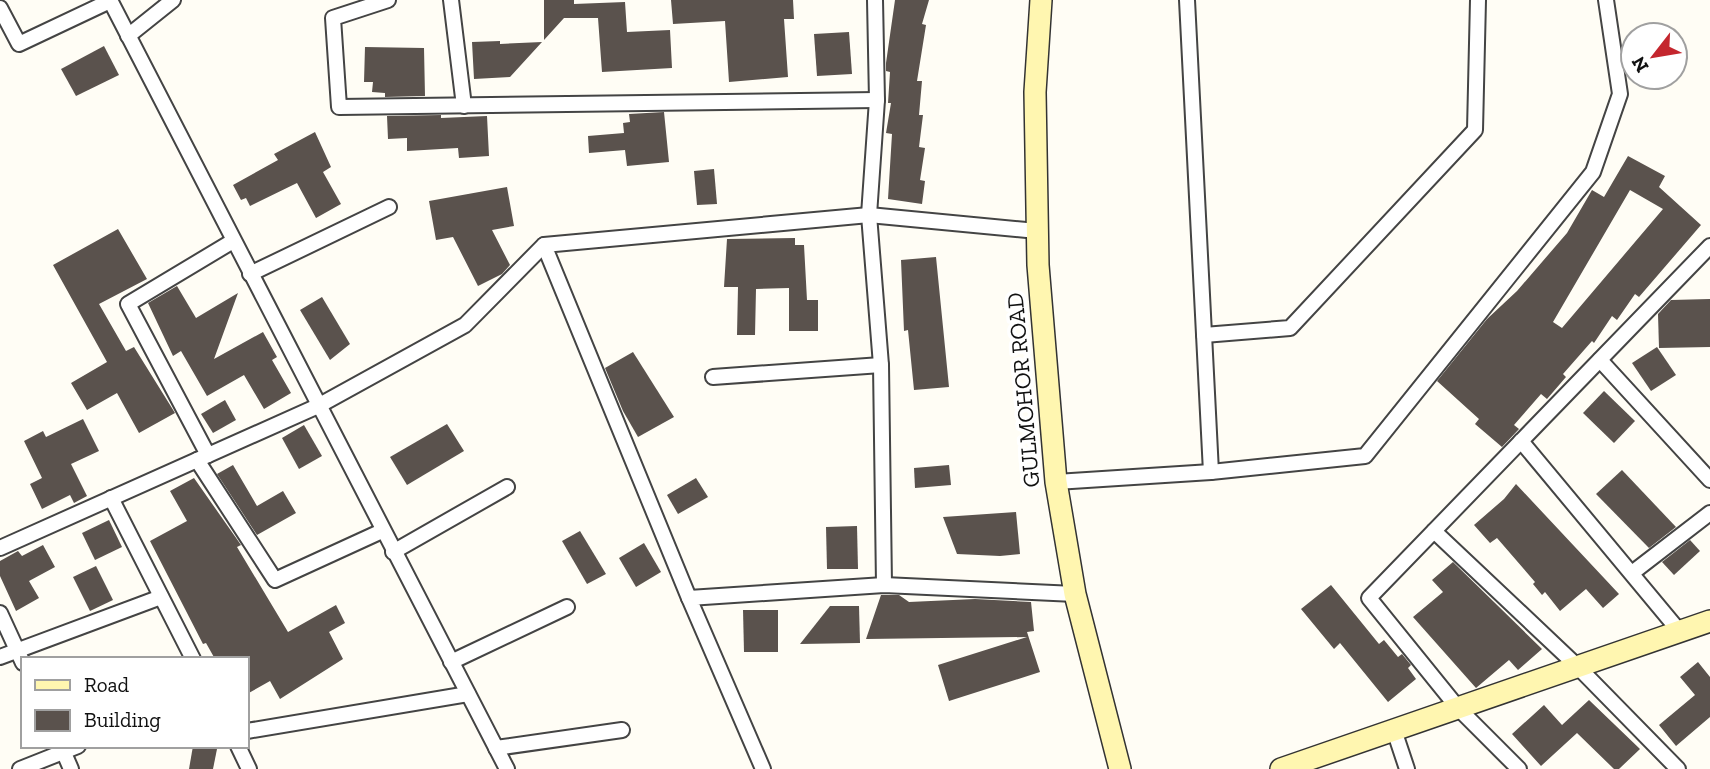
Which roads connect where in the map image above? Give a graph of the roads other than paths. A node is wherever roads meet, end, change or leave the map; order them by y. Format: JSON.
{"nodes":[{"id":1,"x":110,"y":0,"type":"edge"},
{"id":2,"x":173,"y":0,"type":"edge"},
{"id":3,"x":388,"y":0,"type":"edge"},
{"id":4,"x":451,"y":0,"type":"edge"},
{"id":5,"x":876,"y":0,"type":"edge"},
{"id":6,"x":1041,"y":0,"type":"edge"},
{"id":7,"x":1186,"y":0,"type":"edge"},
{"id":8,"x":1478,"y":0,"type":"edge"},
{"id":9,"x":1606,"y":0,"type":"edge"},
{"id":10,"x":0,"y":8,"type":"edge"},
{"id":11,"x":128,"y":37,"type":"junction"},
{"id":12,"x":877,"y":100,"type":"junction"},
{"id":13,"x":464,"y":106,"type":"junction"},
{"id":14,"x":389,"y":207,"type":"dead end"},
{"id":15,"x":869,"y":215,"type":"junction"},
{"id":16,"x":1037,"y":231,"type":"junction"},
{"id":17,"x":233,"y":241,"type":"junction"},
{"id":18,"x":544,"y":245,"type":"junction"},
{"id":19,"x":1710,"y":246,"type":"edge"},
{"id":20,"x":250,"y":274,"type":"junction"},
{"id":21,"x":1204,"y":335,"type":"junction"},
{"id":22,"x":1600,"y":360,"type":"junction"},
{"id":23,"x":881,"y":365,"type":"junction"},
{"id":24,"x":713,"y":377,"type":"dead end"},
{"id":25,"x":318,"y":406,"type":"junction"},
{"id":26,"x":1521,"y":441,"type":"junction"},
{"id":27,"x":202,"y":457,"type":"junction"},
{"id":28,"x":1211,"y":472,"type":"junction"},
{"id":29,"x":1710,"y":480,"type":"edge"},
{"id":30,"x":1056,"y":482,"type":"junction"},
{"id":31,"x":507,"y":487,"type":"dead end"},
{"id":32,"x":111,"y":498,"type":"junction"},
{"id":33,"x":1710,"y":513,"type":"edge"},
{"id":34,"x":382,"y":531,"type":"junction"},
{"id":35,"x":1434,"y":531,"type":"junction"},
{"id":36,"x":0,"y":548,"type":"edge"},
{"id":37,"x":393,"y":552,"type":"junction"},
{"id":38,"x":1632,"y":573,"type":"junction"},
{"id":39,"x":884,"y":585,"type":"junction"},
{"id":40,"x":1075,"y":594,"type":"junction"},
{"id":41,"x":161,"y":597,"type":"junction"},
{"id":42,"x":689,"y":598,"type":"junction"},
{"id":43,"x":567,"y":607,"type":"dead end"},
{"id":44,"x":0,"y":613,"type":"edge"},
{"id":45,"x":1710,"y":621,"type":"edge"},
{"id":46,"x":1680,"y":632,"type":"junction"},
{"id":47,"x":0,"y":657,"type":"edge"},
{"id":48,"x":20,"y":657,"type":"edge"},
{"id":49,"x":192,"y":657,"type":"edge"},
{"id":50,"x":451,"y":662,"type":"junction"},
{"id":51,"x":1578,"y":667,"type":"junction"},
{"id":52,"x":468,"y":694,"type":"junction"},
{"id":53,"x":1458,"y":708,"type":"junction"},
{"id":54,"x":622,"y":730,"type":"dead end"},
{"id":55,"x":1394,"y":730,"type":"junction"},
{"id":56,"x":248,"y":731,"type":"edge"},
{"id":57,"x":239,"y":748,"type":"edge"},
{"id":58,"x":496,"y":748,"type":"junction"},
{"id":59,"x":62,"y":750,"type":"edge"},
{"id":60,"x":1283,"y":768,"type":"edge"},
{"id":61,"x":20,"y":769,"type":"edge"},
{"id":62,"x":71,"y":769,"type":"edge"},
{"id":63,"x":249,"y":769,"type":"edge"},
{"id":64,"x":507,"y":769,"type":"edge"},
{"id":65,"x":763,"y":769,"type":"edge"},
{"id":66,"x":1120,"y":769,"type":"edge"},
{"id":67,"x":1407,"y":769,"type":"edge"},
{"id":68,"x":1519,"y":769,"type":"edge"},
{"id":69,"x":1678,"y":769,"type":"edge"}],
"edges":[{"from":1,"to":10,"type":"street"},
{"from":1,"to":11,"type":"street"},
{"from":2,"to":11,"type":"street"},
{"from":3,"to":13,"type":"street"},
{"from":4,"to":13,"type":"street"},
{"from":5,"to":12,"type":"street"},
{"from":6,"to":16,"type":"street","name":"GULMOHOR ROAD"},
{"from":7,"to":21,"type":"street"},
{"from":8,"to":21,"type":"street"},
{"from":9,"to":28,"type":"street"},
{"from":11,"to":17,"type":"street"},
{"from":12,"to":13,"type":"street"},
{"from":12,"to":15,"type":"street"},
{"from":14,"to":20,"type":"street"},
{"from":15,"to":16,"type":"street"},
{"from":15,"to":18,"type":"street"},
{"from":15,"to":23,"type":"street"},
{"from":16,"to":30,"type":"street","name":"GULMOHOR ROAD"},
{"from":17,"to":20,"type":"street"},
{"from":17,"to":27,"type":"street"},
{"from":18,"to":25,"type":"street"},
{"from":18,"to":42,"type":"street"},
{"from":19,"to":22,"type":"street"},
{"from":20,"to":25,"type":"street"},
{"from":21,"to":28,"type":"street"},
{"from":22,"to":26,"type":"street"},
{"from":22,"to":29,"type":"street"},
{"from":23,"to":24,"type":"street"},
{"from":23,"to":39,"type":"street"},
{"from":25,"to":27,"type":"street"},
{"from":25,"to":34,"type":"street"},
{"from":26,"to":35,"type":"street"},
{"from":26,"to":38,"type":"street"},
{"from":27,"to":32,"type":"street"},
{"from":27,"to":34,"type":"street"},
{"from":28,"to":30,"type":"street"},
{"from":30,"to":40,"type":"street","name":"GULMOHOR ROAD"},
{"from":31,"to":37,"type":"street"},
{"from":32,"to":36,"type":"street"},
{"from":32,"to":41,"type":"street"},
{"from":33,"to":38,"type":"street"},
{"from":34,"to":37,"type":"street"},
{"from":35,"to":51,"type":"street"},
{"from":35,"to":53,"type":"street"},
{"from":37,"to":50,"type":"street"},
{"from":38,"to":46,"type":"street"},
{"from":39,"to":40,"type":"street"},
{"from":39,"to":42,"type":"street"},
{"from":40,"to":66,"type":"street","name":"GULMOHOR ROAD"},
{"from":41,"to":48,"type":"street"},
{"from":41,"to":49,"type":"street"},
{"from":42,"to":65,"type":"street"},
{"from":43,"to":50,"type":"street"},
{"from":44,"to":48,"type":"street"},
{"from":45,"to":46,"type":"street"},
{"from":46,"to":51,"type":"street"},
{"from":47,"to":48,"type":"street"},
{"from":50,"to":52,"type":"street"},
{"from":51,"to":53,"type":"street"},
{"from":51,"to":69,"type":"street"},
{"from":52,"to":56,"type":"street"},
{"from":52,"to":58,"type":"street"},
{"from":53,"to":55,"type":"street"},
{"from":53,"to":68,"type":"street"},
{"from":54,"to":58,"type":"street"},
{"from":55,"to":60,"type":"street"},
{"from":55,"to":67,"type":"street"},
{"from":57,"to":63,"type":"street"},
{"from":58,"to":64,"type":"street"},
{"from":59,"to":61,"type":"street"},
{"from":59,"to":62,"type":"street"}]}
